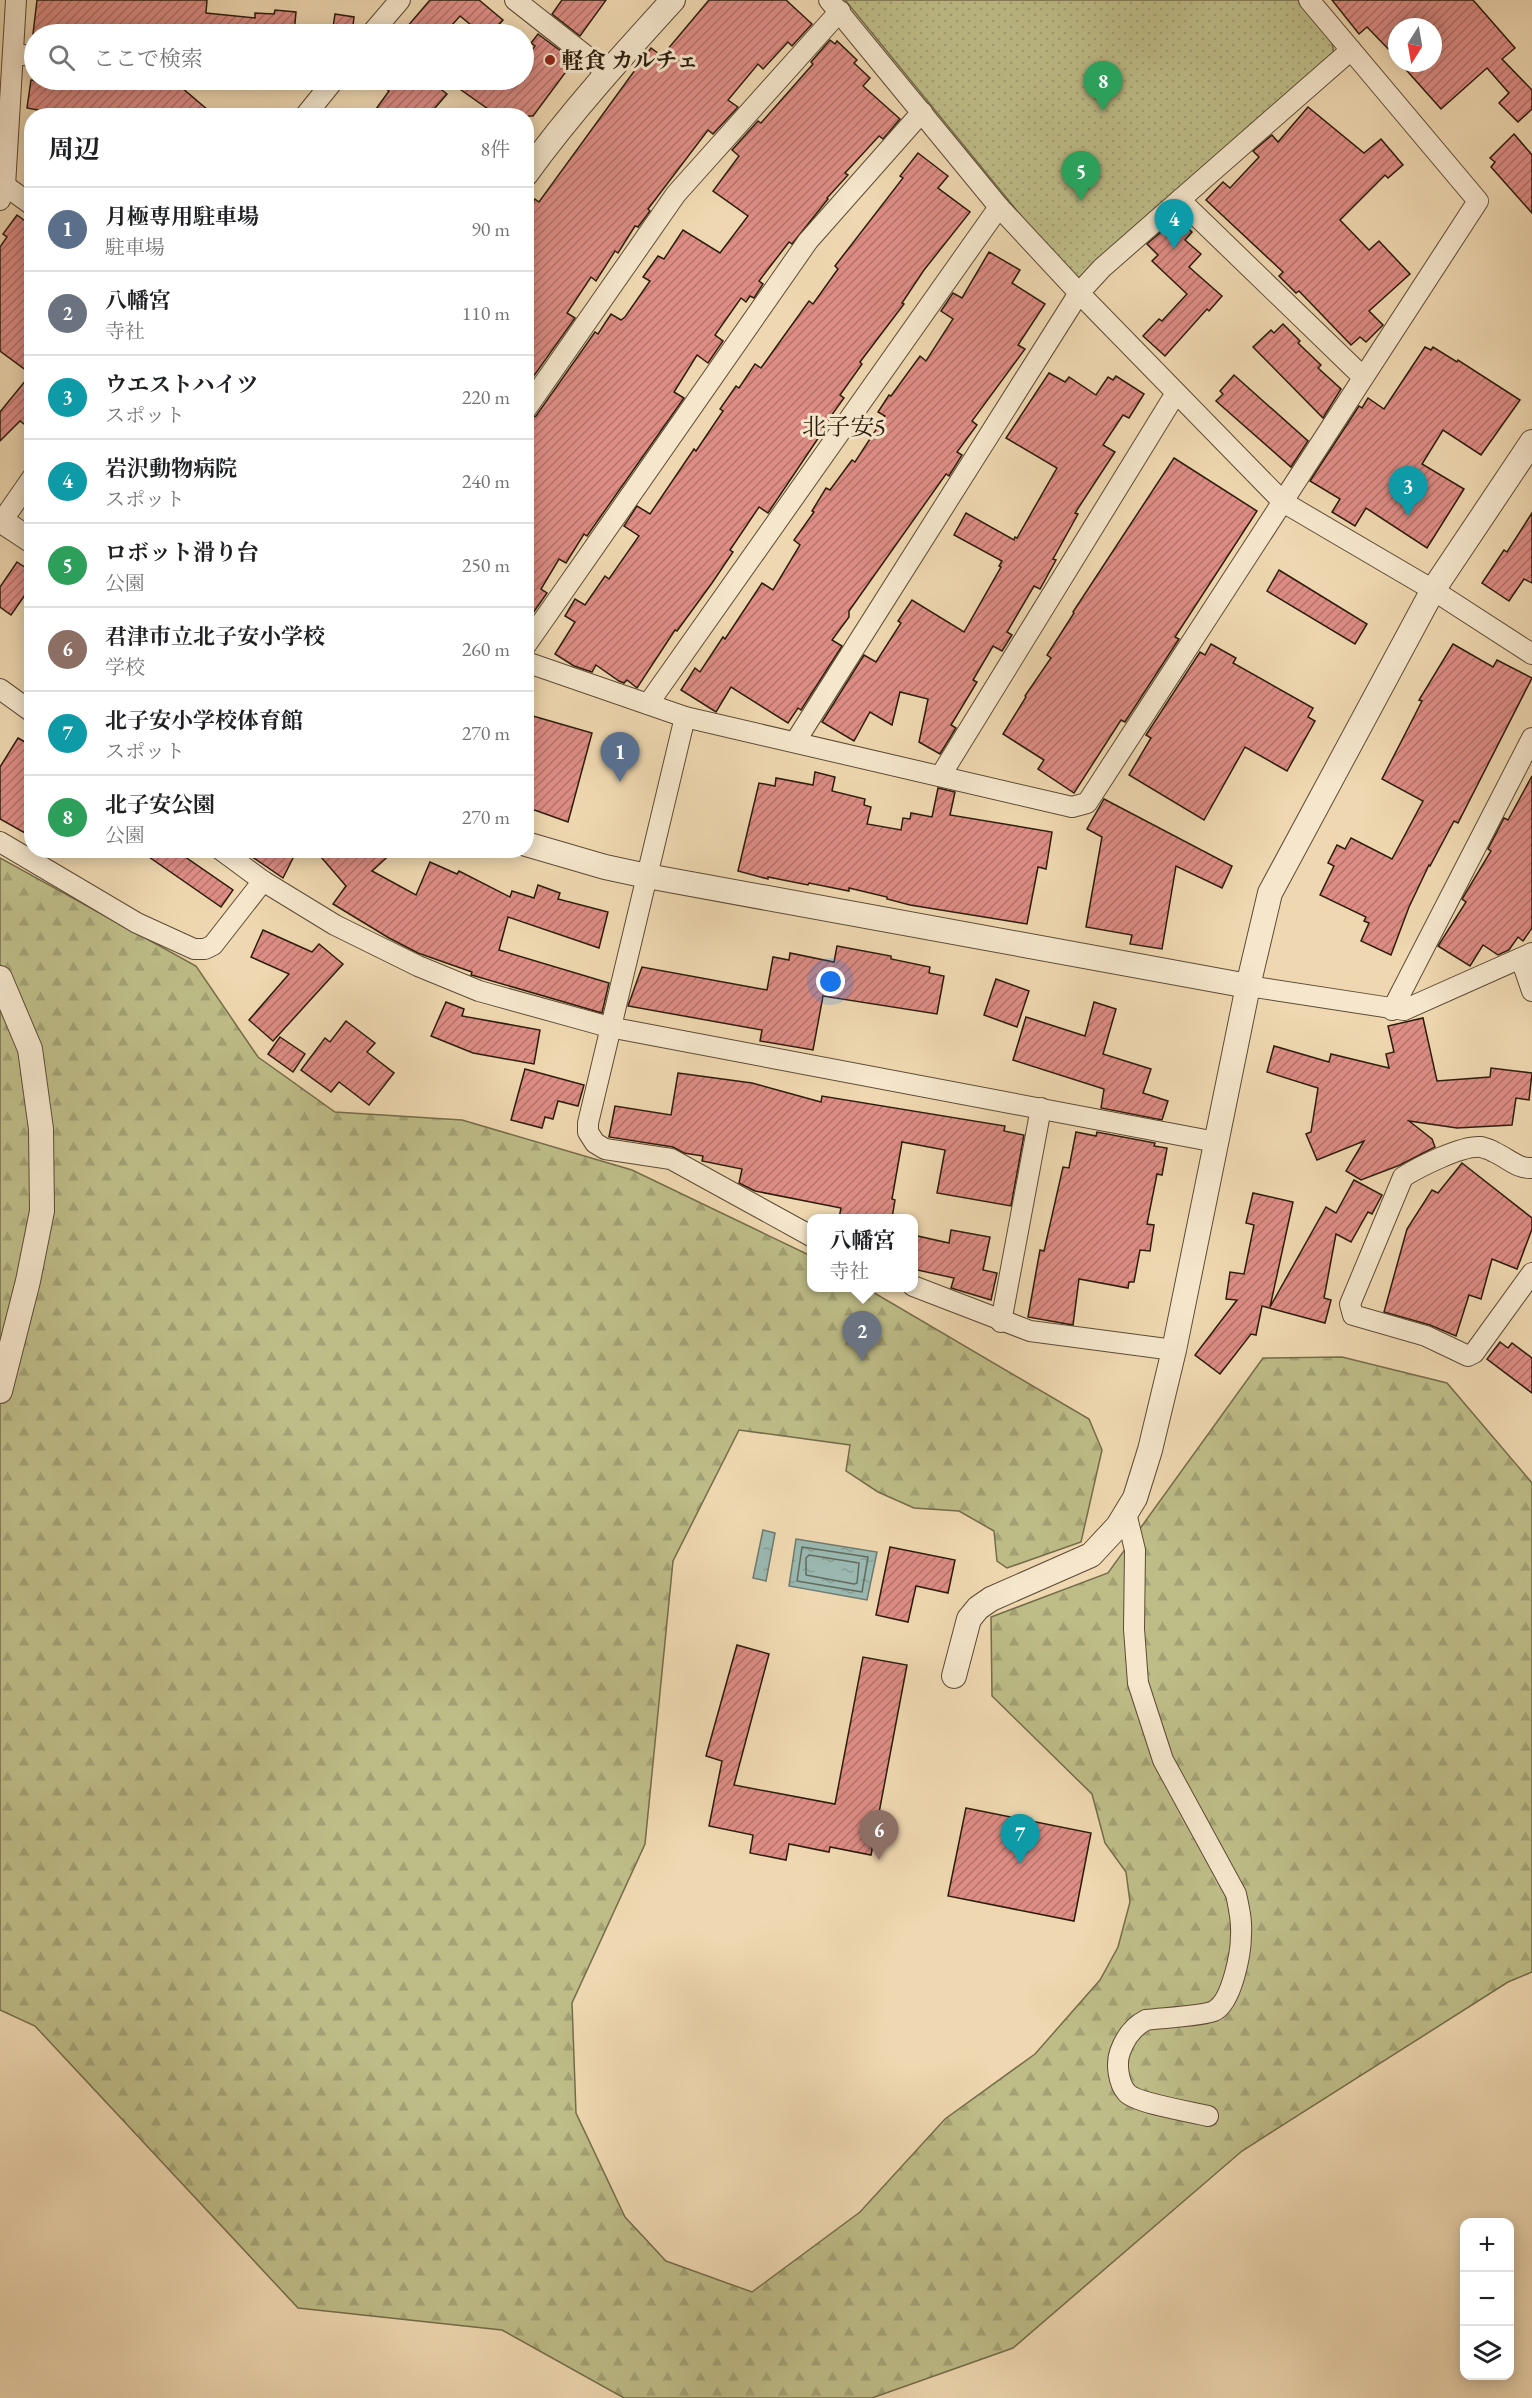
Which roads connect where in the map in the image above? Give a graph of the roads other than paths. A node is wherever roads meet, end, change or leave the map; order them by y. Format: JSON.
{"nodes":[{"id":1,"x":16,"y":0,"type":"edge"},
{"id":2,"x":400,"y":0,"type":"edge"},
{"id":3,"x":515,"y":0,"type":"edge"},
{"id":4,"x":673,"y":0,"type":"edge"},
{"id":5,"x":1309,"y":0,"type":"edge"},
{"id":6,"x":835,"y":6,"type":"edge"},
{"id":7,"x":380,"y":24,"type":"edge"},
{"id":8,"x":1351,"y":50,"type":"junction"},
{"id":9,"x":13,"y":54,"type":"junction"},
{"id":10,"x":24,"y":55,"type":"edge"},
{"id":11,"x":608,"y":72,"type":"junction"},
{"id":12,"x":326,"y":90,"type":"edge"},
{"id":13,"x":311,"y":108,"type":"edge"},
{"id":14,"x":922,"y":112,"type":"junction"},
{"id":15,"x":534,"y":163,"type":"edge"},
{"id":16,"x":2,"y":190,"type":"edge"},
{"id":17,"x":1180,"y":200,"type":"junction"},
{"id":18,"x":24,"y":201,"type":"edge"},
{"id":19,"x":999,"y":207,"type":"junction"},
{"id":20,"x":1079,"y":293,"type":"junction"},
{"id":21,"x":1363,"y":377,"type":"junction"},
{"id":22,"x":1176,"y":393,"type":"junction"},
{"id":23,"x":534,"y":398,"type":"edge"},
{"id":24,"x":1532,"y":442,"type":"edge"},
{"id":25,"x":24,"y":489,"type":"edge"},
{"id":26,"x":1283,"y":502,"type":"junction"},
{"id":27,"x":1,"y":522,"type":"edge"},
{"id":28,"x":24,"y":536,"type":"edge"},
{"id":29,"x":1433,"y":590,"type":"junction"},
{"id":30,"x":534,"y":634,"type":"edge"},
{"id":31,"x":1532,"y":654,"type":"edge"},
{"id":32,"x":534,"y":665,"type":"edge"},
{"id":33,"x":0,"y":690,"type":"edge"},
{"id":34,"x":648,"y":704,"type":"junction"},
{"id":35,"x":24,"y":706,"type":"edge"},
{"id":36,"x":685,"y":717,"type":"junction"},
{"id":37,"x":1532,"y":738,"type":"edge"},
{"id":38,"x":795,"y":742,"type":"junction"},
{"id":39,"x":941,"y":775,"type":"junction"},
{"id":40,"x":0,"y":842,"type":"edge"},
{"id":41,"x":534,"y":846,"type":"edge"},
{"id":42,"x":24,"y":856,"type":"edge"},
{"id":43,"x":27,"y":858,"type":"edge"},
{"id":44,"x":232,"y":858,"type":"edge"},
{"id":45,"x":647,"y":876,"type":"junction"},
{"id":46,"x":263,"y":881,"type":"junction"},
{"id":47,"x":1526,"y":956,"type":"edge"},
{"id":48,"x":0,"y":978,"type":"edge"},
{"id":49,"x":1248,"y":986,"type":"junction"},
{"id":50,"x":1532,"y":991,"type":"edge"},
{"id":51,"x":1392,"y":1010,"type":"junction"},
{"id":52,"x":609,"y":1027,"type":"junction"},
{"id":53,"x":1041,"y":1107,"type":"junction"},
{"id":54,"x":1216,"y":1142,"type":"junction"},
{"id":55,"x":1532,"y":1168,"type":"edge"},
{"id":56,"x":807,"y":1234,"type":"edge"},
{"id":57,"x":1532,"y":1273,"type":"edge"},
{"id":58,"x":918,"y":1288,"type":"edge"},
{"id":59,"x":1001,"y":1322,"type":"junction"},
{"id":60,"x":1174,"y":1350,"type":"junction"},
{"id":61,"x":0,"y":1391,"type":"edge"},
{"id":62,"x":1126,"y":1514,"type":"junction"},
{"id":63,"x":954,"y":1676,"type":"dead end"},
{"id":64,"x":1208,"y":2116,"type":"dead end"}],
"edges":[{"from":1,"to":9,"type":"street"},
{"from":2,"to":7,"type":"street"},
{"from":3,"to":11,"type":"street"},
{"from":4,"to":11,"type":"street"},
{"from":5,"to":8,"type":"street"},
{"from":6,"to":14,"type":"street"},
{"from":6,"to":23,"type":"street"},
{"from":8,"to":17,"type":"street"},
{"from":8,"to":21,"type":"street"},
{"from":9,"to":10,"type":"street"},
{"from":9,"to":16,"type":"street"},
{"from":11,"to":15,"type":"street"},
{"from":12,"to":13,"type":"street"},
{"from":14,"to":19,"type":"street"},
{"from":14,"to":30,"type":"street"},
{"from":16,"to":18,"type":"street"},
{"from":17,"to":20,"type":"street"},
{"from":17,"to":21,"type":"street"},
{"from":19,"to":20,"type":"street"},
{"from":19,"to":34,"type":"street"},
{"from":20,"to":22,"type":"street"},
{"from":20,"to":38,"type":"street"},
{"from":21,"to":26,"type":"street"},
{"from":22,"to":26,"type":"street"},
{"from":22,"to":39,"type":"street"},
{"from":24,"to":29,"type":"street"},
{"from":25,"to":27,"type":"street"},
{"from":26,"to":29,"type":"street"},
{"from":26,"to":39,"type":"street"},
{"from":27,"to":28,"type":"street"},
{"from":29,"to":31,"type":"street"},
{"from":29,"to":49,"type":"street"},
{"from":32,"to":34,"type":"street"},
{"from":33,"to":35,"type":"street"},
{"from":34,"to":36,"type":"street"},
{"from":36,"to":38,"type":"street"},
{"from":36,"to":45,"type":"street"},
{"from":37,"to":51,"type":"street"},
{"from":38,"to":39,"type":"street"},
{"from":40,"to":42,"type":"street"},
{"from":41,"to":45,"type":"street"},
{"from":43,"to":46,"type":"street"},
{"from":44,"to":46,"type":"street"},
{"from":45,"to":49,"type":"street"},
{"from":45,"to":52,"type":"street"},
{"from":46,"to":52,"type":"street"},
{"from":47,"to":50,"type":"street"},
{"from":47,"to":51,"type":"street"},
{"from":48,"to":61,"type":"street"},
{"from":49,"to":51,"type":"street"},
{"from":49,"to":54,"type":"street"},
{"from":52,"to":53,"type":"street"},
{"from":52,"to":56,"type":"street"},
{"from":53,"to":54,"type":"street"},
{"from":53,"to":59,"type":"street"},
{"from":54,"to":60,"type":"street"},
{"from":55,"to":57,"type":"street"},
{"from":58,"to":59,"type":"street"},
{"from":59,"to":60,"type":"street"},
{"from":60,"to":62,"type":"street"},
{"from":62,"to":63,"type":"street"},
{"from":62,"to":64,"type":"street"}]}
